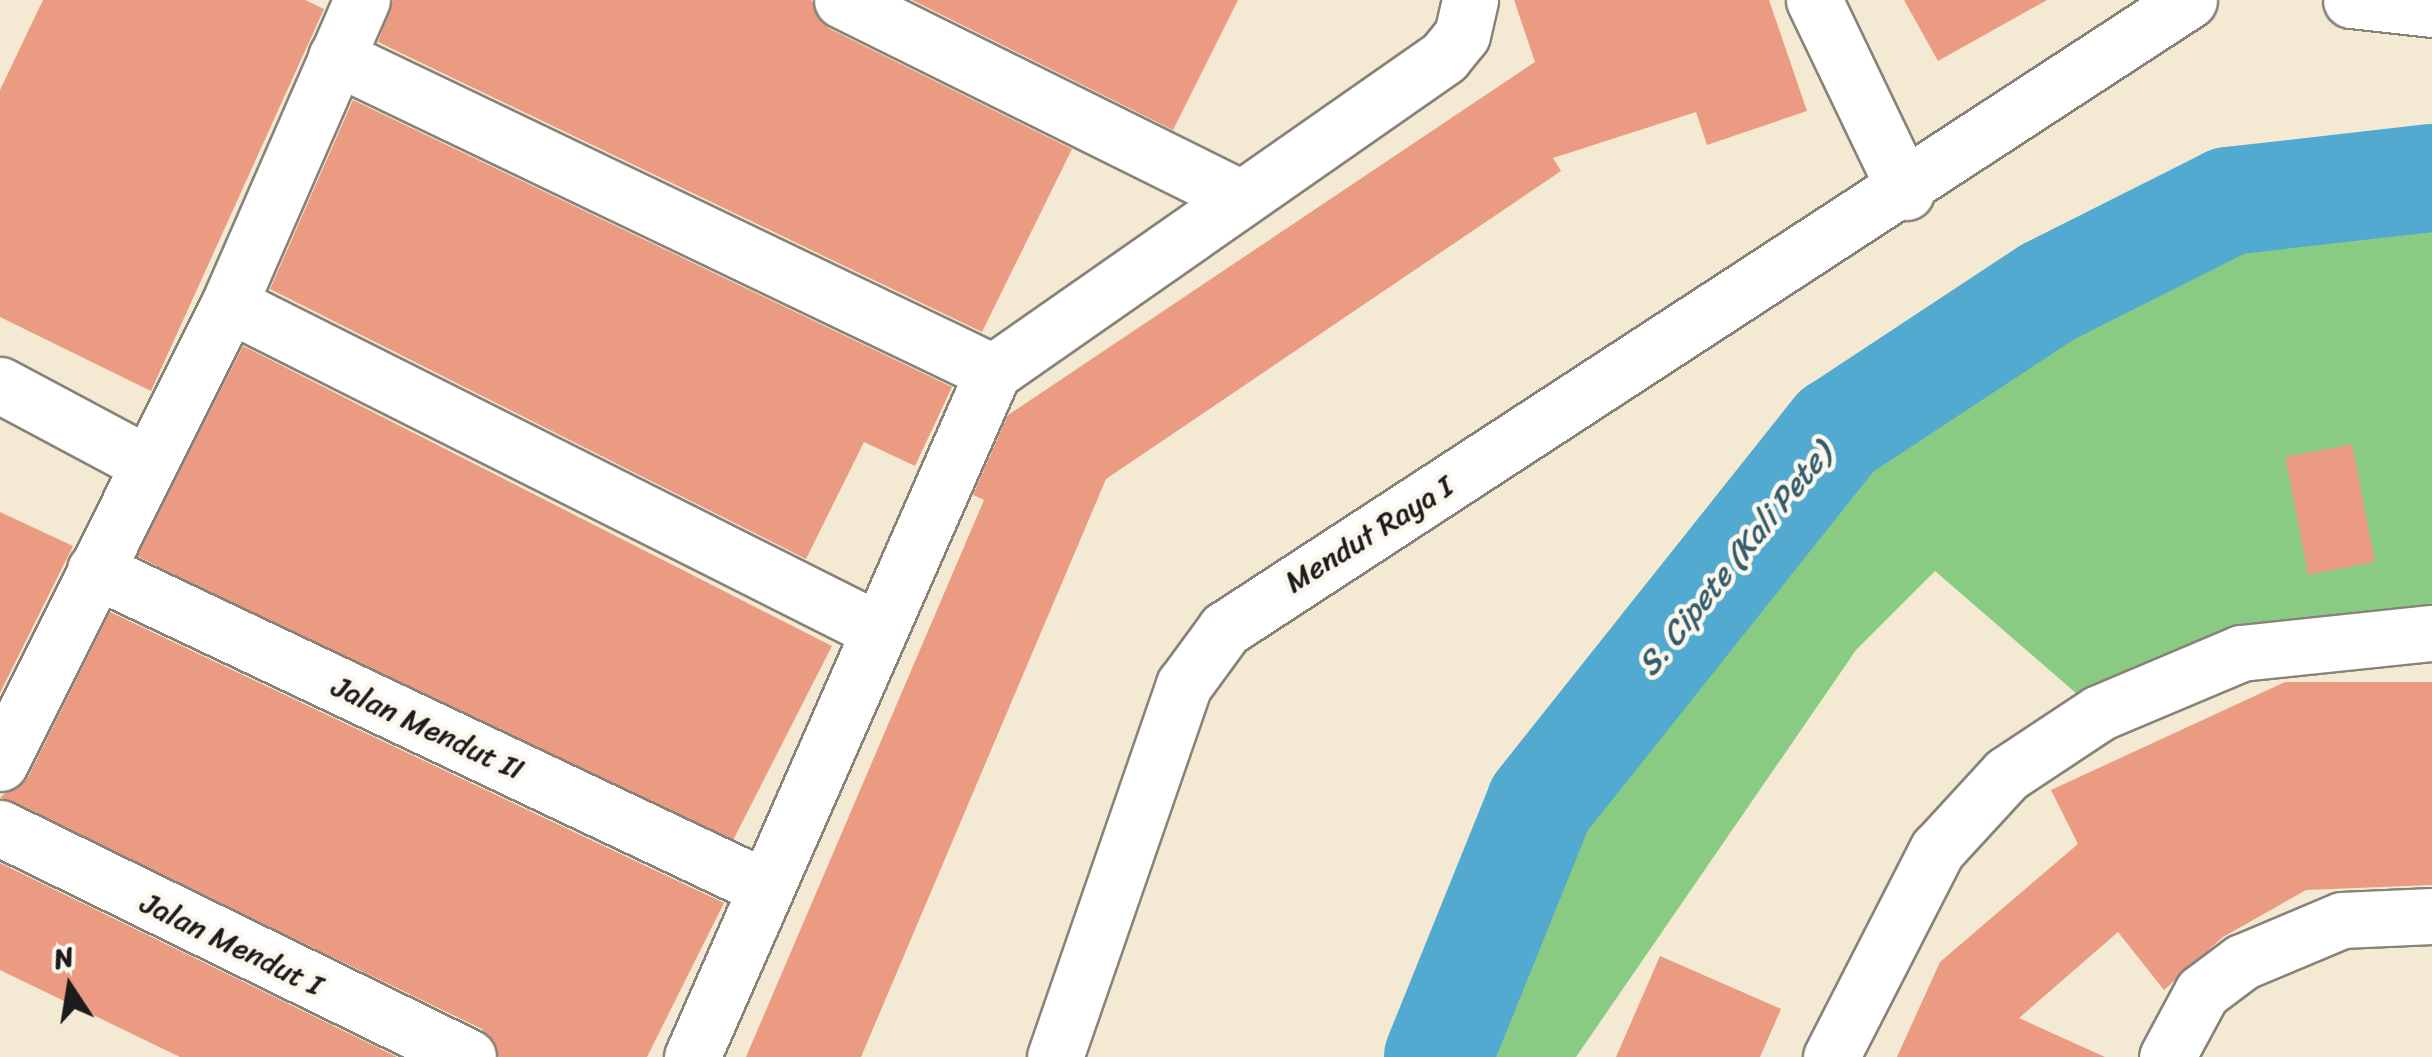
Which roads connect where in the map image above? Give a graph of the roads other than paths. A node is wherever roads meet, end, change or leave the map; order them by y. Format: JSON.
{"nodes":[{"id":1,"x":362,"y":0,"type":"edge"},
{"id":2,"x":842,"y":0,"type":"edge"},
{"id":3,"x":1470,"y":0,"type":"edge"},
{"id":4,"x":1814,"y":0,"type":"edge"},
{"id":5,"x":2189,"y":0,"type":"edge"},
{"id":6,"x":2351,"y":0,"type":"edge"},
{"id":7,"x":2432,"y":9,"type":"edge"},
{"id":8,"x":336,"y":57,"type":"junction"},
{"id":9,"x":1906,"y":192,"type":"junction"},
{"id":10,"x":1239,"y":197,"type":"junction"},
{"id":11,"x":229,"y":304,"type":"junction"},
{"id":12,"x":993,"y":372,"type":"junction"},
{"id":13,"x":0,"y":384,"type":"edge"},
{"id":14,"x":148,"y":464,"type":"junction"},
{"id":15,"x":95,"y":570,"type":"junction"},
{"id":16,"x":874,"y":628,"type":"junction"},
{"id":17,"x":2432,"y":633,"type":"edge"},
{"id":18,"x":0,"y":764,"type":"edge"},
{"id":19,"x":0,"y":828,"type":"edge"},
{"id":20,"x":760,"y":885,"type":"junction"},
{"id":21,"x":2432,"y":916,"type":"edge"},
{"id":22,"x":2174,"y":1055,"type":"edge"},
{"id":23,"x":468,"y":1057,"type":"edge"},
{"id":24,"x":692,"y":1057,"type":"edge"},
{"id":25,"x":1055,"y":1057,"type":"edge"},
{"id":26,"x":1832,"y":1057,"type":"edge"}],
"edges":[{"from":1,"to":8,"type":"street"},
{"from":2,"to":10,"type":"street"},
{"from":3,"to":10,"type":"street"},
{"from":4,"to":9,"type":"street"},
{"from":5,"to":9,"type":"street","name":"Mendut Raya I"},
{"from":6,"to":7,"type":"street"},
{"from":8,"to":11,"type":"street"},
{"from":8,"to":12,"type":"street"},
{"from":9,"to":25,"type":"street","name":"Mendut Raya I"},
{"from":10,"to":12,"type":"street"},
{"from":11,"to":14,"type":"street"},
{"from":11,"to":16,"type":"street"},
{"from":12,"to":16,"type":"street"},
{"from":13,"to":14,"type":"street"},
{"from":14,"to":15,"type":"street"},
{"from":15,"to":18,"type":"street"},
{"from":15,"to":20,"type":"street","name":"Jalan Mendut II"},
{"from":16,"to":20,"type":"street"},
{"from":17,"to":26,"type":"street"},
{"from":19,"to":23,"type":"street","name":"Jalan Mendut I"},
{"from":20,"to":24,"type":"street"},
{"from":21,"to":22,"type":"street"}]}
